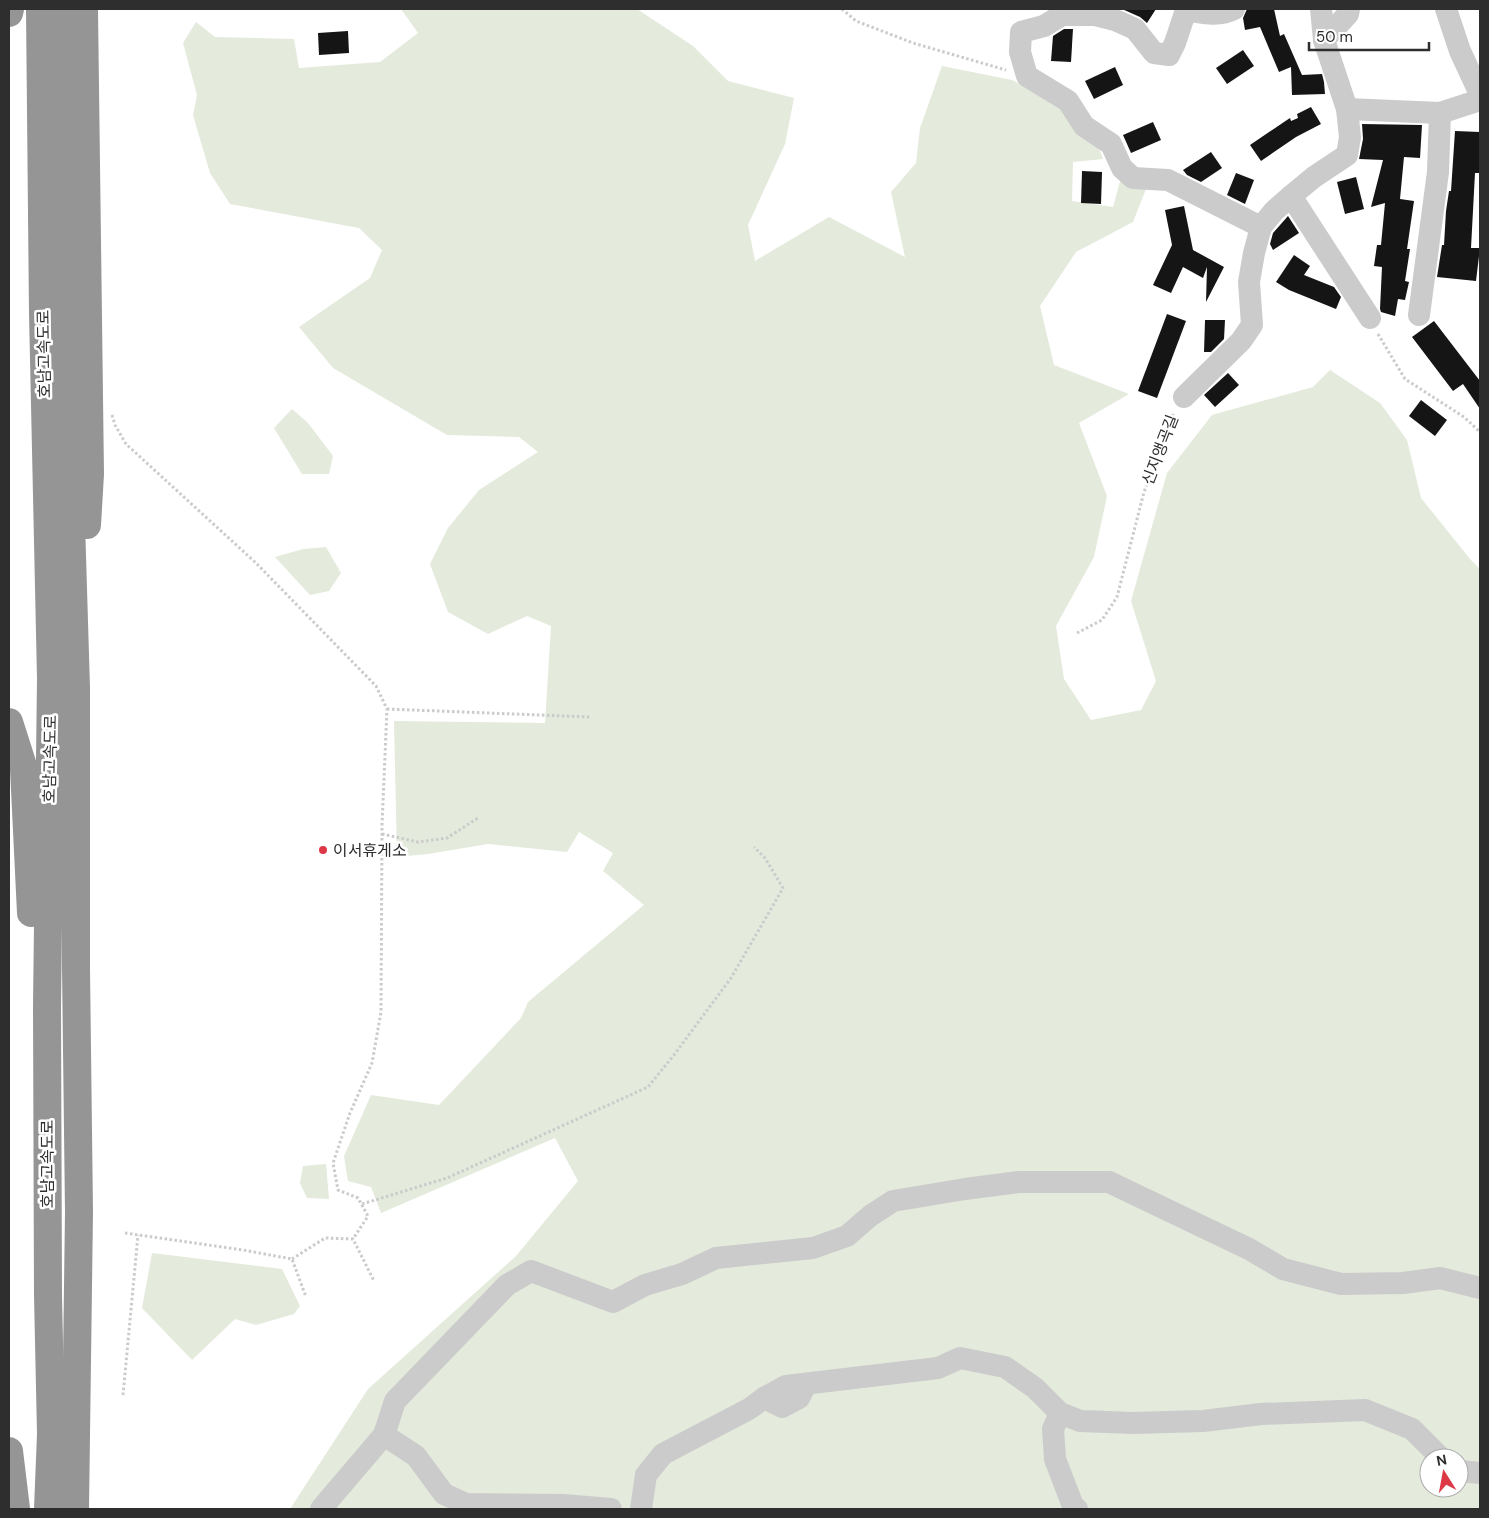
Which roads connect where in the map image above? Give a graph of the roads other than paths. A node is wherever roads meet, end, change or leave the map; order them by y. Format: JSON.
{"nodes":[{"id":1,"x":10,"y":9,"type":"edge"},
{"id":2,"x":40,"y":9,"type":"edge"},
{"id":3,"x":66,"y":9,"type":"edge"},
{"id":4,"x":84,"y":9,"type":"edge"},
{"id":5,"x":1234,"y":9,"type":"edge"},
{"id":6,"x":1321,"y":9,"type":"edge"},
{"id":7,"x":1349,"y":9,"type":"edge"},
{"id":8,"x":1446,"y":9,"type":"edge"},
{"id":9,"x":9,"y":13,"type":"edge"},
{"id":10,"x":1324,"y":40,"type":"junction"},
{"id":11,"x":1480,"y":94,"type":"edge"},
{"id":12,"x":1480,"y":100,"type":"edge"},
{"id":13,"x":1347,"y":109,"type":"junction"},
{"id":14,"x":1445,"y":111,"type":"junction"},
{"id":15,"x":1291,"y":196,"type":"junction"},
{"id":16,"x":1261,"y":227,"type":"junction"},
{"id":17,"x":1419,"y":315,"type":"dead end"},
{"id":18,"x":1370,"y":318,"type":"road end"},
{"id":19,"x":1184,"y":397,"type":"road end"},
{"id":20,"x":76,"y":688,"type":"junction"},
{"id":21,"x":9,"y":722,"type":"edge"},
{"id":22,"x":47,"y":1007,"type":"junction"},
{"id":23,"x":1480,"y":1288,"type":"edge"},
{"id":24,"x":1060,"y":1413,"type":"junction"},
{"id":25,"x":384,"y":1435,"type":"junction"},
{"id":26,"x":1431,"y":1448,"type":"edge"},
{"id":27,"x":9,"y":1451,"type":"edge"},
{"id":28,"x":16,"y":1509,"type":"edge"},
{"id":29,"x":48,"y":1509,"type":"edge"},
{"id":30,"x":76,"y":1509,"type":"edge"},
{"id":31,"x":321,"y":1509,"type":"edge"},
{"id":32,"x":611,"y":1509,"type":"edge"},
{"id":33,"x":641,"y":1509,"type":"edge"},
{"id":34,"x":1077,"y":1509,"type":"edge"}],
"edges":[{"from":1,"to":9,"type":"highway"},
{"from":2,"to":22,"type":"highway","name":"호남고속도로"},
{"from":3,"to":20,"type":"highway","name":"호남고속도로"},
{"from":4,"to":20,"type":"highway"},
{"from":5,"to":16,"type":"street"},
{"from":6,"to":10,"type":"street","name":"신지앵곡길"},
{"from":7,"to":10,"type":"street"},
{"from":8,"to":11,"type":"street"},
{"from":10,"to":13,"type":"street","name":"신지앵곡길"},
{"from":12,"to":14,"type":"street"},
{"from":13,"to":14,"type":"street"},
{"from":13,"to":15,"type":"street","name":"신지앵곡길"},
{"from":14,"to":17,"type":"street"},
{"from":15,"to":16,"type":"street","name":"신지앵곡길"},
{"from":15,"to":18,"type":"street"},
{"from":16,"to":19,"type":"street","name":"신지앵곡길"},
{"from":20,"to":30,"type":"highway","name":"호남고속도로"},
{"from":21,"to":22,"type":"highway"},
{"from":22,"to":29,"type":"highway","name":"호남고속도로"},
{"from":23,"to":25,"type":"street"},
{"from":24,"to":26,"type":"street"},
{"from":24,"to":33,"type":"street"},
{"from":24,"to":34,"type":"street"},
{"from":25,"to":31,"type":"street"},
{"from":25,"to":32,"type":"street"},
{"from":27,"to":28,"type":"highway"}]}
